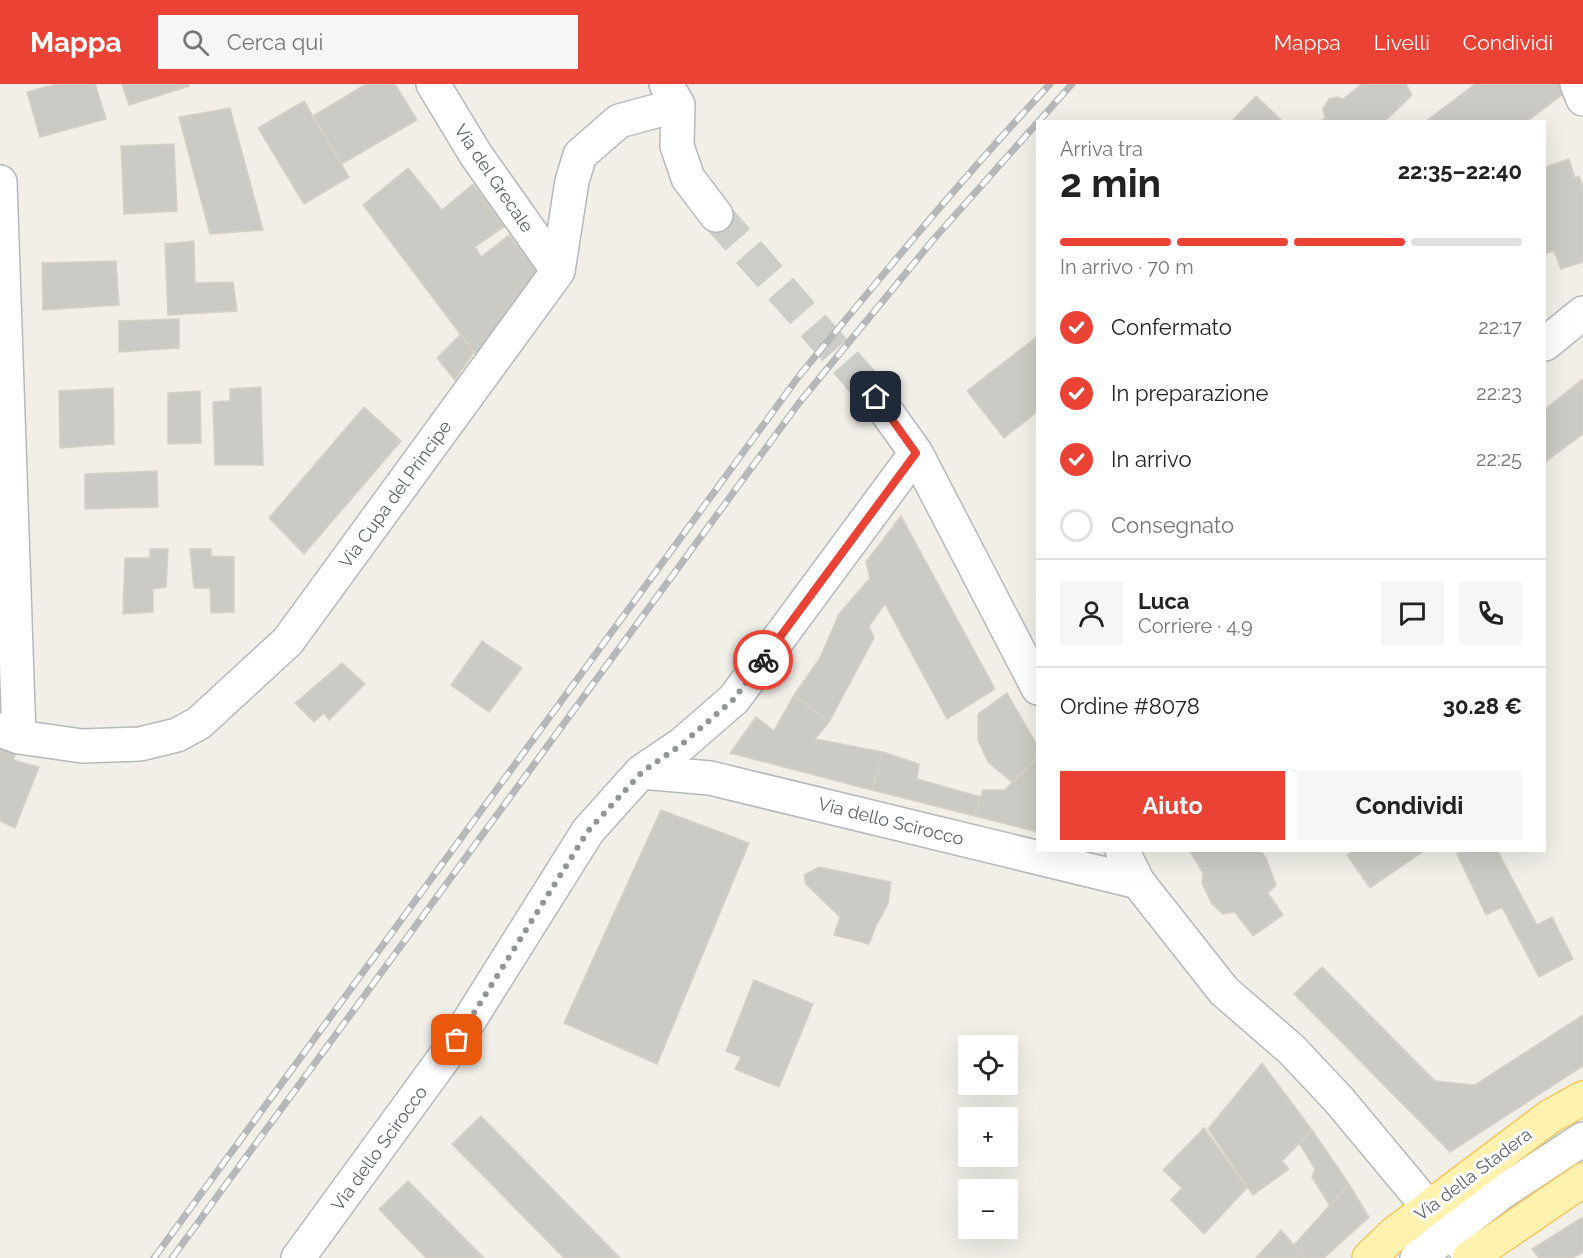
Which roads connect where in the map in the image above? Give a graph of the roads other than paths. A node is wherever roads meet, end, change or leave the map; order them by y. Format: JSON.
{"nodes":[{"id":1,"x":433,"y":84,"type":"edge"},
{"id":2,"x":1577,"y":84,"type":"edge"},
{"id":3,"x":679,"y":91,"type":"edge"},
{"id":4,"x":1583,"y":99,"type":"edge"},
{"id":5,"x":0,"y":182,"type":"edge"},
{"id":6,"x":716,"y":215,"type":"tunnel mouth"},
{"id":7,"x":558,"y":271,"type":"junction"},
{"id":8,"x":1583,"y":313,"type":"edge"},
{"id":9,"x":1546,"y":343,"type":"edge"},
{"id":10,"x":876,"y":397,"type":"tunnel mouth"},
{"id":11,"x":916,"y":453,"type":"junction"},
{"id":12,"x":1036,"y":684,"type":"edge"},
{"id":13,"x":10,"y":733,"type":"edge"},
{"id":14,"x":642,"y":772,"type":"junction"},
{"id":15,"x":1123,"y":852,"type":"edge"},
{"id":16,"x":1138,"y":882,"type":"junction"},
{"id":17,"x":1583,"y":1098,"type":"edge"},
{"id":18,"x":1583,"y":1139,"type":"edge"},
{"id":19,"x":1583,"y":1180,"type":"edge"},
{"id":20,"x":1439,"y":1219,"type":"junction"},
{"id":21,"x":1472,"y":1257,"type":"edge"},
{"id":22,"x":298,"y":1258,"type":"edge"},
{"id":23,"x":1369,"y":1258,"type":"edge"},
{"id":24,"x":1417,"y":1258,"type":"edge"}],
"edges":[{"from":1,"to":7,"type":"street","name":"Via del Grecale"},
{"from":2,"to":4,"type":"street"},
{"from":3,"to":6,"type":"street"},
{"from":3,"to":7,"type":"street","name":"Via Cupa del Principe"},
{"from":5,"to":13,"type":"street"},
{"from":7,"to":13,"type":"street","name":"Via Cupa del Principe"},
{"from":8,"to":9,"type":"street"},
{"from":10,"to":11,"type":"street"},
{"from":11,"to":12,"type":"street"},
{"from":11,"to":14,"type":"street","name":"Via dello Scirocco"},
{"from":14,"to":16,"type":"street","name":"Via dello Scirocco"},
{"from":14,"to":22,"type":"street","name":"Via dello Scirocco"},
{"from":15,"to":16,"type":"street"},
{"from":16,"to":20,"type":"street"},
{"from":17,"to":20,"type":"main road","name":"Via della Stadera"},
{"from":18,"to":20,"type":"street"},
{"from":19,"to":21,"type":"main road"},
{"from":20,"to":21,"type":"street"},
{"from":20,"to":23,"type":"main road","name":"Via della Stadera"},
{"from":20,"to":24,"type":"street"}]}
